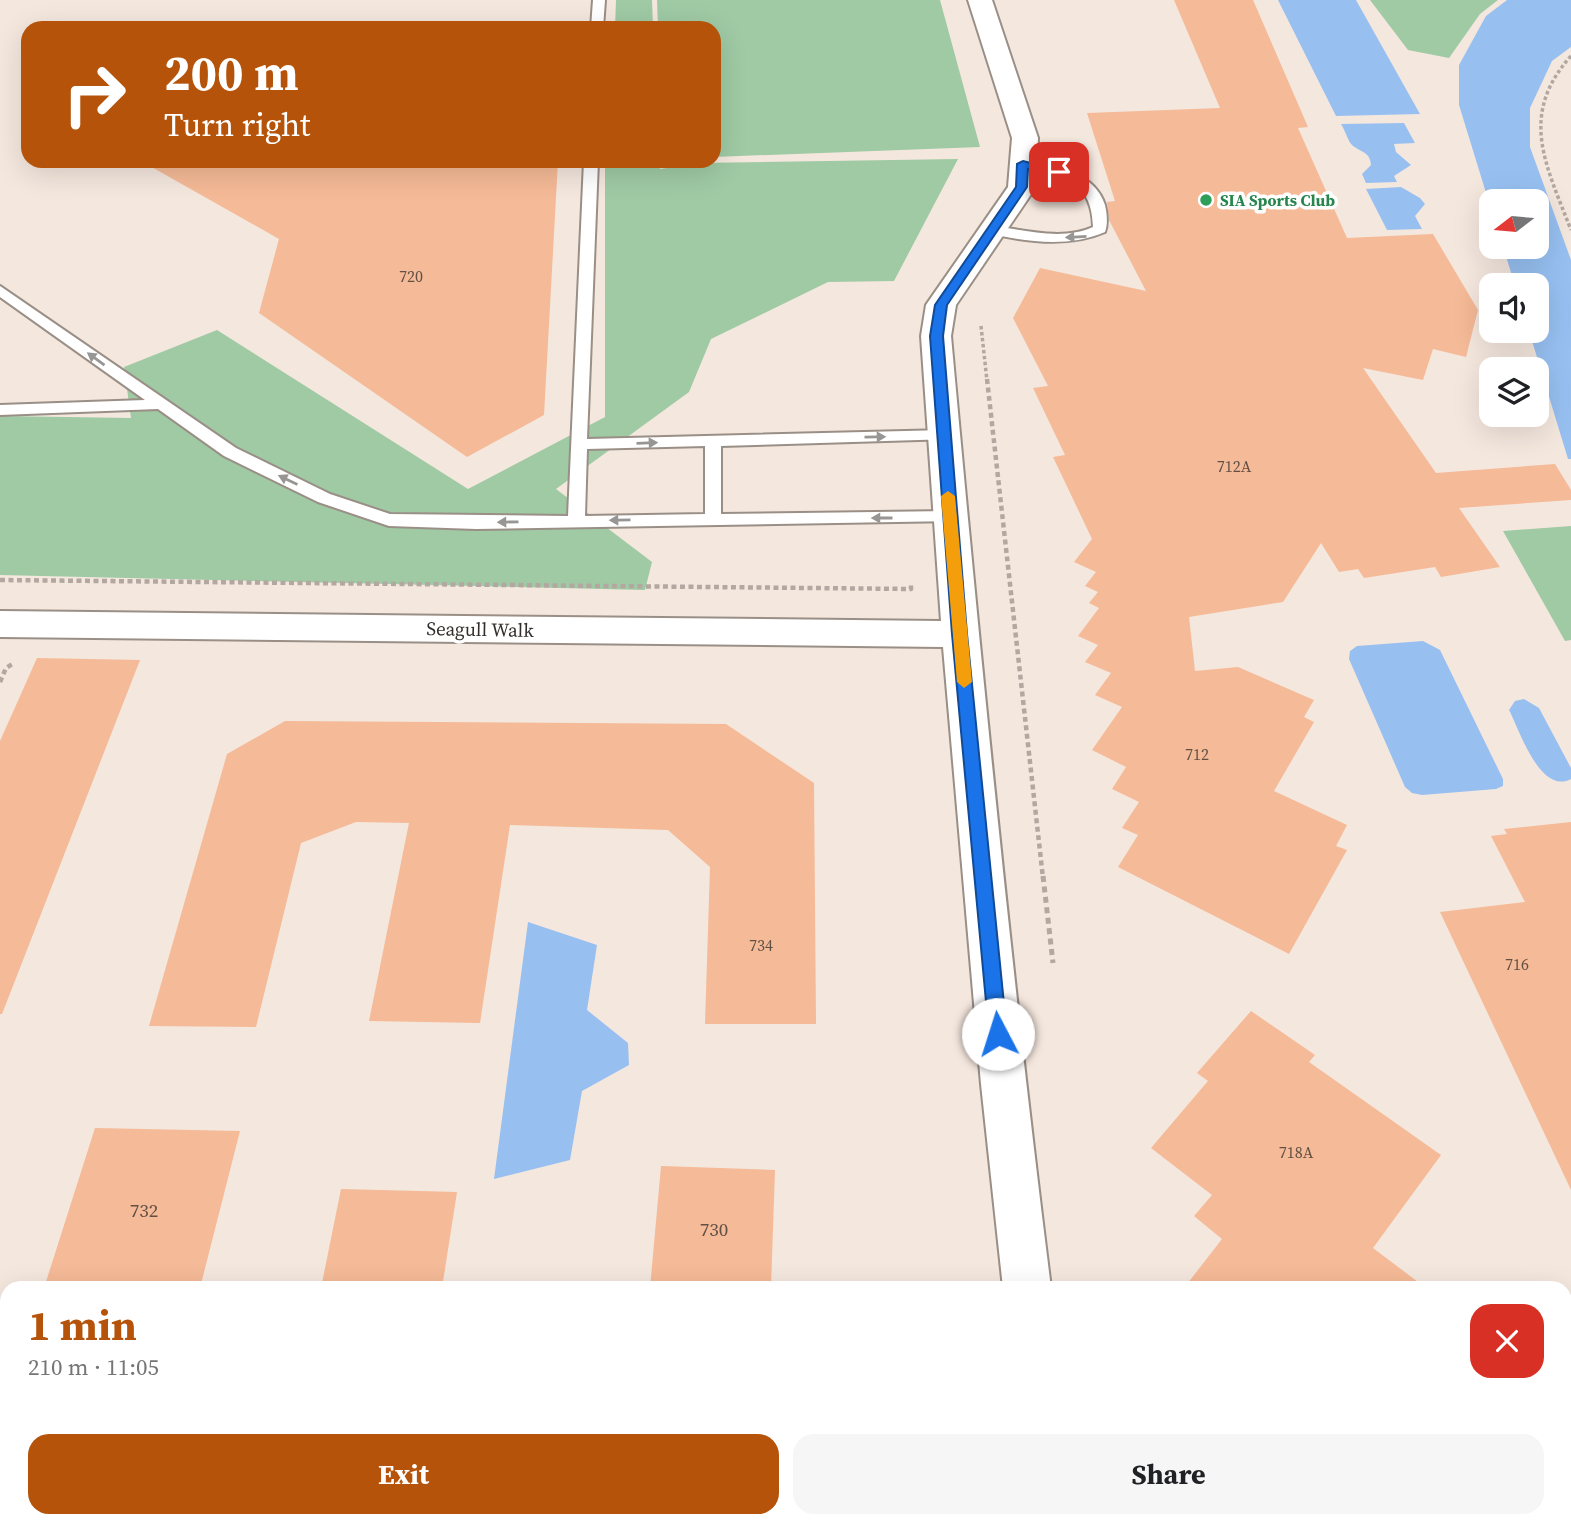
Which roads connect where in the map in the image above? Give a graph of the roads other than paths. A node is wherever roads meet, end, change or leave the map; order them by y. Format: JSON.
{"nodes":[{"id":1,"x":599,"y":0,"type":"edge"},
{"id":2,"x":980,"y":0,"type":"edge"},
{"id":3,"x":598,"y":21,"type":"edge"},
{"id":4,"x":1023,"y":164,"type":"junction"},
{"id":5,"x":591,"y":168,"type":"edge"},
{"id":6,"x":993,"y":230,"type":"junction"},
{"id":7,"x":0,"y":290,"type":"edge"},
{"id":8,"x":160,"y":404,"type":"junction"},
{"id":9,"x":0,"y":411,"type":"edge"},
{"id":10,"x":946,"y":435,"type":"junction"},
{"id":11,"x":713,"y":441,"type":"junction"},
{"id":12,"x":579,"y":444,"type":"junction"},
{"id":13,"x":950,"y":517,"type":"junction"},
{"id":14,"x":713,"y":518,"type":"junction"},
{"id":15,"x":576,"y":521,"type":"junction"},
{"id":16,"x":0,"y":624,"type":"edge"},
{"id":17,"x":960,"y":634,"type":"junction"},
{"id":18,"x":1026,"y":1281,"type":"edge"}],
"edges":[{"from":1,"to":3,"type":"lane"},
{"from":2,"to":4,"type":"street"},
{"from":4,"to":6,"type":"street"},
{"from":4,"to":6,"type":"lane","one_way":true},
{"from":5,"to":12,"type":"lane"},
{"from":6,"to":10,"type":"street"},
{"from":8,"to":7,"type":"lane","one_way":true},
{"from":8,"to":9,"type":"lane"},
{"from":15,"to":8,"type":"lane","one_way":true},
{"from":11,"to":10,"type":"lane","one_way":true},
{"from":10,"to":13,"type":"street"},
{"from":12,"to":11,"type":"lane","one_way":true},
{"from":11,"to":14,"type":"lane"},
{"from":12,"to":15,"type":"lane"},
{"from":13,"to":14,"type":"lane","one_way":true},
{"from":13,"to":17,"type":"street"},
{"from":14,"to":15,"type":"lane","one_way":true},
{"from":16,"to":17,"type":"street","name":"Seagull Walk"},
{"from":17,"to":18,"type":"street"}]}
